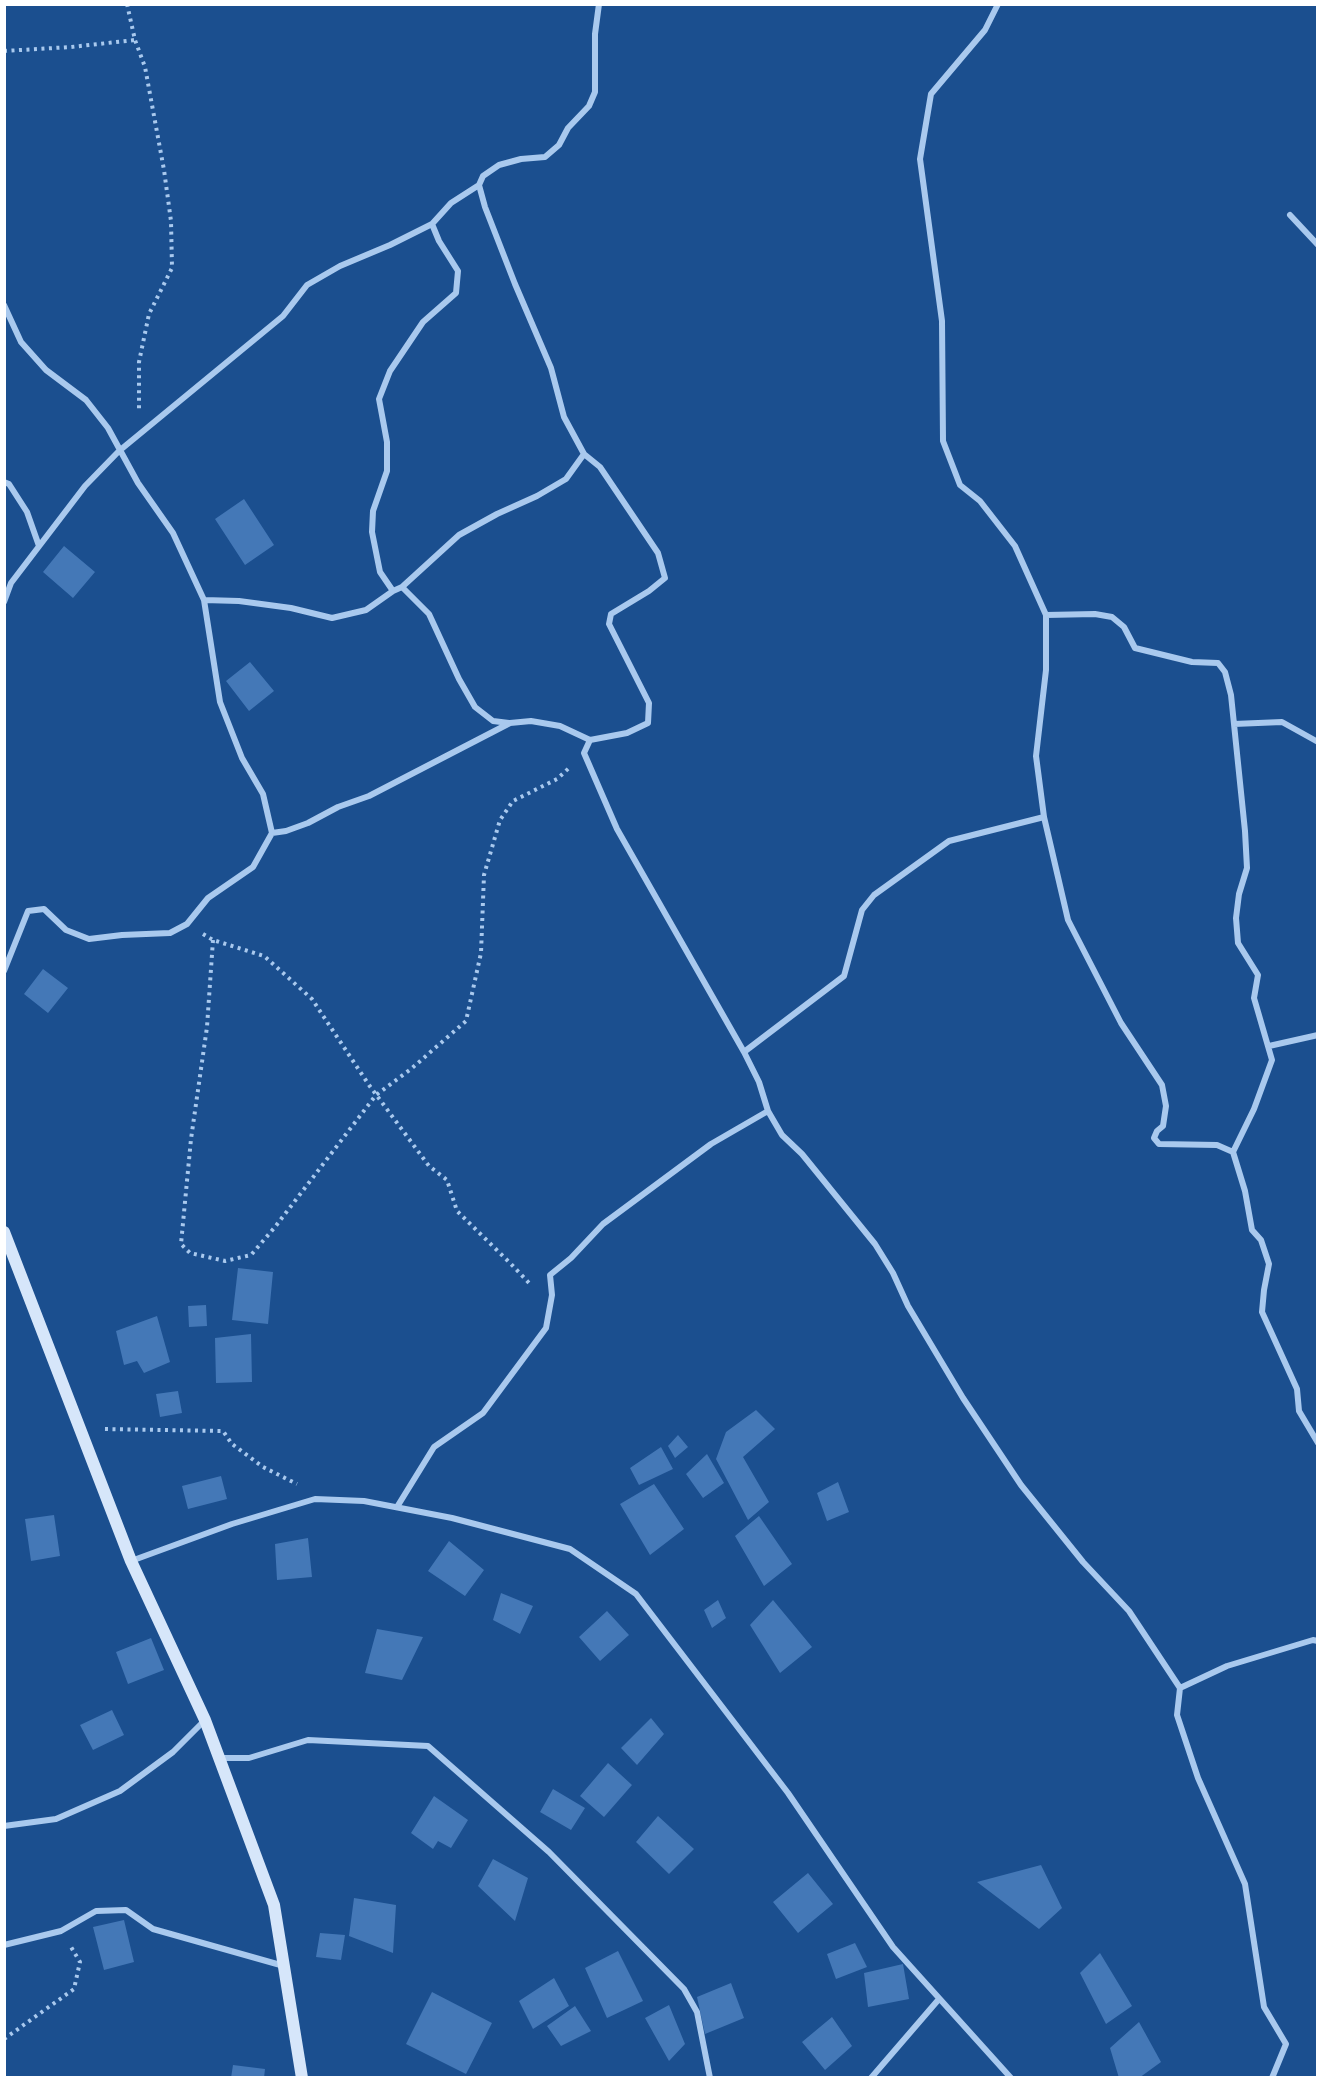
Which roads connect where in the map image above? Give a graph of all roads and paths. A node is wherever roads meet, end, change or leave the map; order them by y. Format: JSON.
{"nodes":[{"id":1,"x":127,"y":4,"type":"edge"},
{"id":2,"x":599,"y":4,"type":"edge"},
{"id":3,"x":998,"y":4,"type":"edge"},
{"id":4,"x":135,"y":40,"type":"junction"},
{"id":5,"x":4,"y":51,"type":"edge"},
{"id":6,"x":479,"y":185,"type":"junction"},
{"id":7,"x":1290,"y":214,"type":"dead end"},
{"id":8,"x":432,"y":224,"type":"junction"},
{"id":9,"x":1317,"y":245,"type":"edge"},
{"id":10,"x":5,"y":305,"type":"edge"},
{"id":11,"x":140,"y":434,"type":"junction"},
{"id":12,"x":119,"y":451,"type":"junction"},
{"id":13,"x":584,"y":454,"type":"junction"},
{"id":14,"x":4,"y":482,"type":"edge"},
{"id":15,"x":39,"y":546,"type":"junction"},
{"id":16,"x":402,"y":587,"type":"junction"},
{"id":17,"x":393,"y":591,"type":"junction"},
{"id":18,"x":204,"y":600,"type":"junction"},
{"id":19,"x":4,"y":602,"type":"edge"},
{"id":20,"x":1047,"y":615,"type":"junction"},
{"id":21,"x":510,"y":723,"type":"junction"},
{"id":22,"x":1234,"y":724,"type":"junction"},
{"id":23,"x":590,"y":740,"type":"junction"},
{"id":24,"x":1317,"y":742,"type":"edge"},
{"id":25,"x":584,"y":753,"type":"junction"},
{"id":26,"x":1044,"y":818,"type":"junction"},
{"id":27,"x":272,"y":833,"type":"junction"},
{"id":28,"x":187,"y":924,"type":"junction"},
{"id":29,"x":213,"y":940,"type":"junction"},
{"id":30,"x":4,"y":971,"type":"edge"},
{"id":31,"x":1317,"y":1035,"type":"edge"},
{"id":32,"x":1269,"y":1046,"type":"junction"},
{"id":33,"x":744,"y":1052,"type":"junction"},
{"id":34,"x":376,"y":1095,"type":"junction"},
{"id":35,"x":768,"y":1111,"type":"junction"},
{"id":36,"x":1233,"y":1152,"type":"junction"},
{"id":37,"x":4,"y":1232,"type":"edge"},
{"id":38,"x":550,"y":1307,"type":"junction"},
{"id":39,"x":80,"y":1428,"type":"junction"},
{"id":40,"x":1317,"y":1443,"type":"edge"},
{"id":41,"x":315,"y":1499,"type":"junction"},
{"id":42,"x":397,"y":1507,"type":"junction"},
{"id":43,"x":131,"y":1562,"type":"junction"},
{"id":44,"x":1317,"y":1641,"type":"edge"},
{"id":45,"x":1180,"y":1688,"type":"junction"},
{"id":46,"x":204,"y":1720,"type":"junction"},
{"id":47,"x":220,"y":1758,"type":"junction"},
{"id":48,"x":4,"y":1826,"type":"edge"},
{"id":49,"x":61,"y":1931,"type":"junction"},
{"id":50,"x":4,"y":1945,"type":"edge"},
{"id":51,"x":284,"y":1966,"type":"junction"},
{"id":52,"x":939,"y":1998,"type":"junction"},
{"id":53,"x":4,"y":2039,"type":"edge"},
{"id":54,"x":301,"y":2077,"type":"edge"},
{"id":55,"x":710,"y":2078,"type":"edge"},
{"id":56,"x":871,"y":2078,"type":"edge"},
{"id":57,"x":1011,"y":2078,"type":"edge"},
{"id":58,"x":1272,"y":2078,"type":"edge"}],
"edges":[{"from":1,"to":4,"type":"path"},
{"from":2,"to":6,"type":"street"},
{"from":3,"to":20,"type":"street"},
{"from":4,"to":5,"type":"path"},
{"from":4,"to":11,"type":"path"},
{"from":6,"to":8,"type":"street"},
{"from":6,"to":13,"type":"street"},
{"from":7,"to":9,"type":"street"},
{"from":8,"to":11,"type":"street"},
{"from":8,"to":17,"type":"street"},
{"from":10,"to":12,"type":"street"},
{"from":11,"to":12,"type":"street"},
{"from":12,"to":15,"type":"street"},
{"from":12,"to":18,"type":"street"},
{"from":13,"to":16,"type":"street"},
{"from":13,"to":23,"type":"street"},
{"from":14,"to":15,"type":"street"},
{"from":15,"to":19,"type":"street"},
{"from":16,"to":17,"type":"street"},
{"from":16,"to":21,"type":"street"},
{"from":17,"to":18,"type":"street"},
{"from":18,"to":27,"type":"street"},
{"from":20,"to":22,"type":"street"},
{"from":20,"to":26,"type":"street"},
{"from":21,"to":23,"type":"street"},
{"from":21,"to":27,"type":"street"},
{"from":22,"to":24,"type":"street"},
{"from":22,"to":32,"type":"street"},
{"from":23,"to":25,"type":"street"},
{"from":25,"to":33,"type":"street"},
{"from":25,"to":34,"type":"path"},
{"from":26,"to":33,"type":"street"},
{"from":26,"to":36,"type":"street"},
{"from":27,"to":28,"type":"street"},
{"from":28,"to":29,"type":"path"},
{"from":28,"to":30,"type":"street"},
{"from":29,"to":34,"type":"path"},
{"from":29,"to":34,"type":"path"},
{"from":31,"to":32,"type":"street"},
{"from":32,"to":36,"type":"street"},
{"from":33,"to":35,"type":"street"},
{"from":34,"to":38,"type":"path"},
{"from":35,"to":38,"type":"street"},
{"from":35,"to":45,"type":"street"},
{"from":36,"to":40,"type":"street"},
{"from":37,"to":39,"type":"street"},
{"from":38,"to":42,"type":"street"},
{"from":39,"to":41,"type":"path"},
{"from":39,"to":43,"type":"street"},
{"from":41,"to":42,"type":"street"},
{"from":41,"to":43,"type":"street"},
{"from":42,"to":52,"type":"street"},
{"from":43,"to":46,"type":"street"},
{"from":44,"to":45,"type":"street"},
{"from":45,"to":58,"type":"street"},
{"from":46,"to":47,"type":"street"},
{"from":46,"to":48,"type":"street"},
{"from":47,"to":51,"type":"street"},
{"from":47,"to":55,"type":"street"},
{"from":49,"to":50,"type":"street"},
{"from":49,"to":51,"type":"street"},
{"from":49,"to":53,"type":"path"},
{"from":51,"to":54,"type":"street"},
{"from":52,"to":56,"type":"street"},
{"from":52,"to":57,"type":"street"}]}
